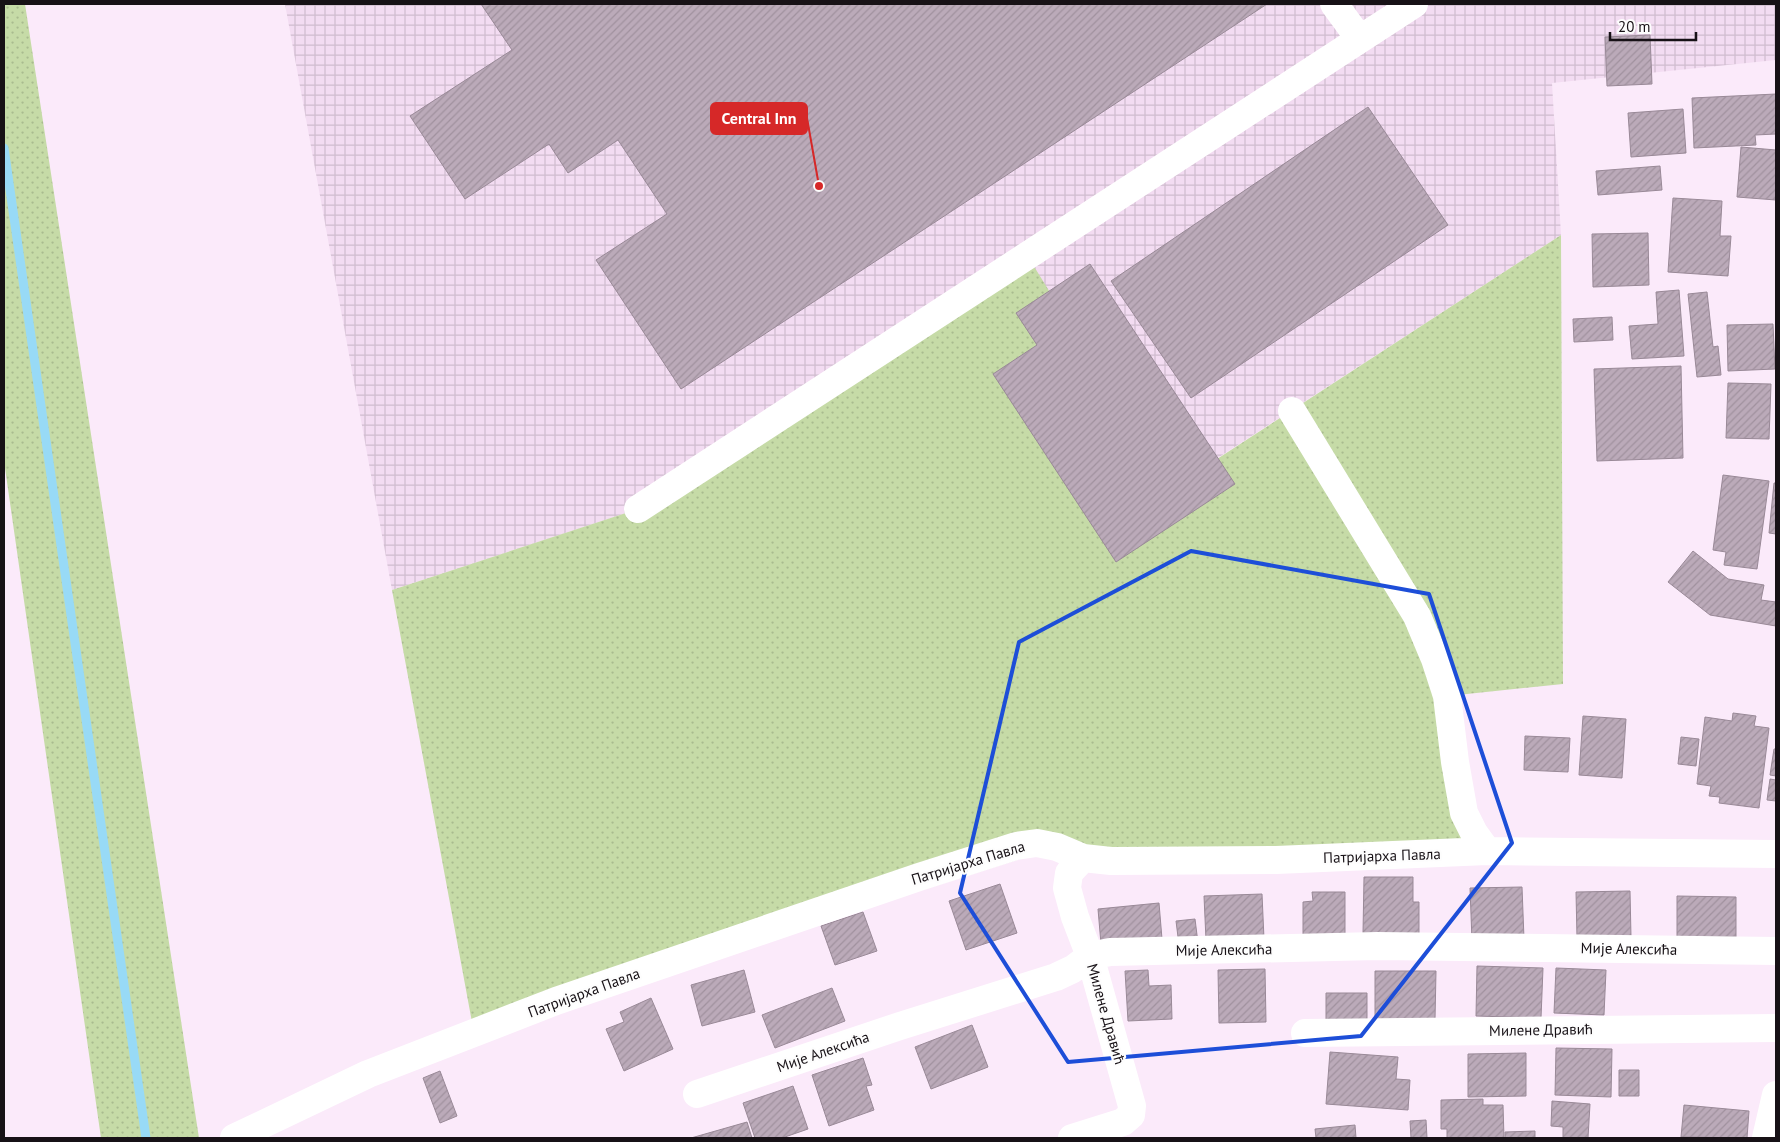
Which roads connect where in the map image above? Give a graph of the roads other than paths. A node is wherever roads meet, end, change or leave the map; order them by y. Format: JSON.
{"nodes":[{"id":1,"x":1334,"y":4,"type":"edge"},
{"id":2,"x":1414,"y":4,"type":"edge"},
{"id":3,"x":1359,"y":38,"type":"junction"},
{"id":4,"x":1292,"y":411,"type":"dead end"},
{"id":5,"x":638,"y":509,"type":"dead end"},
{"id":6,"x":1487,"y":851,"type":"junction"},
{"id":7,"x":1776,"y":854,"type":"edge"},
{"id":8,"x":1083,"y":858,"type":"junction"},
{"id":9,"x":1776,"y":951,"type":"edge"},
{"id":10,"x":1090,"y":956,"type":"junction"},
{"id":11,"x":1776,"y":1028,"type":"edge"},
{"id":12,"x":1306,"y":1033,"type":"dead end"},
{"id":13,"x":698,"y":1094,"type":"dead end"},
{"id":14,"x":1776,"y":1095,"type":"edge"},
{"id":15,"x":234,"y":1138,"type":"edge"},
{"id":16,"x":1072,"y":1138,"type":"edge"},
{"id":17,"x":1766,"y":1138,"type":"edge"}],
"edges":[{"from":1,"to":3,"type":"street"},
{"from":2,"to":3,"type":"street"},
{"from":3,"to":5,"type":"street"},
{"from":4,"to":6,"type":"street"},
{"from":6,"to":7,"type":"street","name":"Патријарха Павла"},
{"from":6,"to":8,"type":"street","name":"Патријарха Павла"},
{"from":8,"to":10,"type":"street","name":"Милене Дравић"},
{"from":8,"to":15,"type":"street","name":"Патријарха Павла"},
{"from":9,"to":10,"type":"street","name":"Мије Алексића"},
{"from":10,"to":13,"type":"street","name":"Мије Алексића"},
{"from":10,"to":16,"type":"street","name":"Милене Дравић"},
{"from":11,"to":12,"type":"street","name":"Милене Дравић"},
{"from":14,"to":17,"type":"street"}]}
